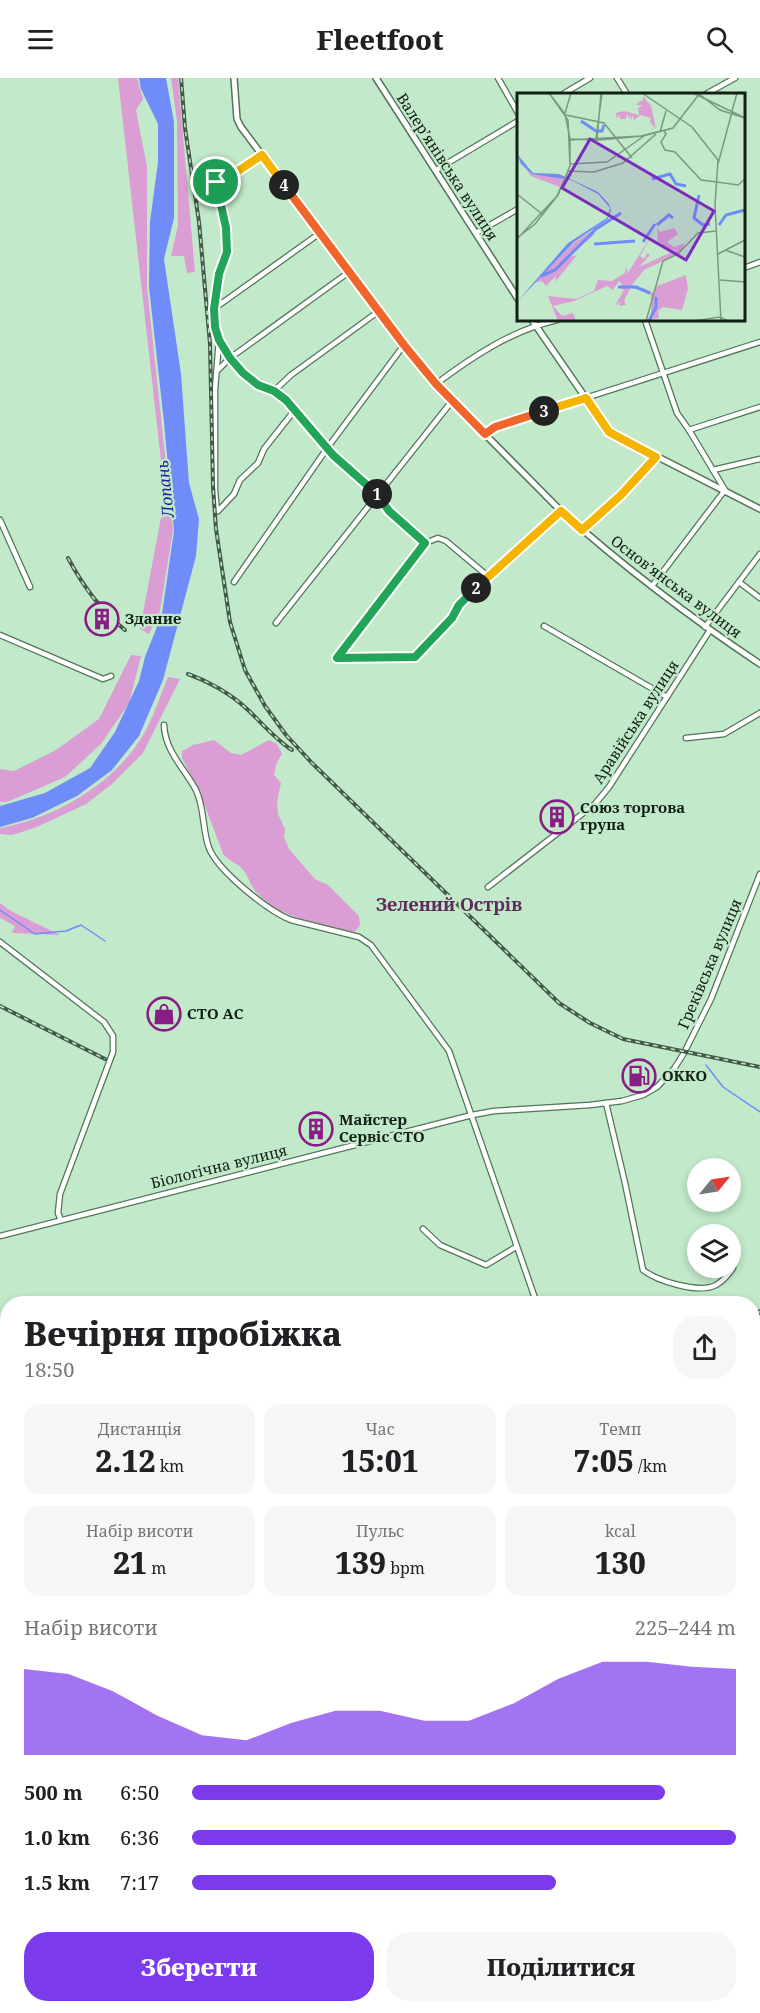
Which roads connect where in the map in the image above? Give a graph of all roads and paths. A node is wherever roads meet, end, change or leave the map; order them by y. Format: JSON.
{"nodes":[{"id":1,"x":234,"y":78,"type":"edge"},
{"id":2,"x":376,"y":78,"type":"edge"},
{"id":3,"x":498,"y":78,"type":"edge"},
{"id":4,"x":590,"y":78,"type":"edge"},
{"id":5,"x":617,"y":78,"type":"edge"},
{"id":6,"x":735,"y":78,"type":"edge"},
{"id":7,"x":565,"y":93,"type":"edge"},
{"id":8,"x":626,"y":93,"type":"edge"},
{"id":9,"x":708,"y":93,"type":"edge"},
{"id":10,"x":517,"y":110,"type":"edge"},
{"id":11,"x":517,"y":122,"type":"edge"},
{"id":12,"x":262,"y":155,"type":"junction"},
{"id":13,"x":436,"y":170,"type":"junction"},
{"id":14,"x":517,"y":209,"type":"edge"},
{"id":15,"x":320,"y":232,"type":"junction"},
{"id":16,"x":476,"y":233,"type":"junction"},
{"id":17,"x":760,"y":262,"type":"edge"},
{"id":18,"x":745,"y":268,"type":"edge"},
{"id":19,"x":350,"y":272,"type":"junction"},
{"id":20,"x":517,"y":296,"type":"edge"},
{"id":21,"x":214,"y":309,"type":"junction"},
{"id":22,"x":379,"y":311,"type":"junction"},
{"id":23,"x":645,"y":321,"type":"edge"},
{"id":24,"x":534,"y":322,"type":"edge"},
{"id":25,"x":219,"y":340,"type":"junction"},
{"id":26,"x":760,"y":342,"type":"edge"},
{"id":27,"x":404,"y":345,"type":"junction"},
{"id":28,"x":230,"y":358,"type":"junction"},
{"id":29,"x":217,"y":371,"type":"junction"},
{"id":30,"x":662,"y":373,"type":"junction"},
{"id":31,"x":436,"y":384,"type":"junction"},
{"id":32,"x":274,"y":391,"type":"junction"},
{"id":33,"x":586,"y":398,"type":"junction"},
{"id":34,"x":452,"y":401,"type":"junction"},
{"id":35,"x":760,"y":407,"type":"edge"},
{"id":36,"x":294,"y":411,"type":"junction"},
{"id":37,"x":689,"y":430,"type":"junction"},
{"id":38,"x":485,"y":434,"type":"junction"},
{"id":39,"x":328,"y":447,"type":"junction"},
{"id":40,"x":656,"y":457,"type":"junction"},
{"id":41,"x":760,"y":459,"type":"edge"},
{"id":42,"x":713,"y":470,"type":"junction"},
{"id":43,"x":725,"y":490,"type":"junction"},
{"id":44,"x":377,"y":495,"type":"junction"},
{"id":45,"x":760,"y":509,"type":"edge"},
{"id":46,"x":561,"y":511,"type":"junction"},
{"id":47,"x":0,"y":520,"type":"edge"},
{"id":48,"x":582,"y":530,"type":"junction"},
{"id":49,"x":425,"y":543,"type":"junction"},
{"id":50,"x":760,"y":554,"type":"edge"},
{"id":51,"x":490,"y":578,"type":"junction"},
{"id":52,"x":234,"y":582,"type":"dead end"},
{"id":53,"x":739,"y":582,"type":"junction"},
{"id":54,"x":652,"y":586,"type":"junction"},
{"id":55,"x":30,"y":587,"type":"dead end"},
{"id":56,"x":760,"y":598,"type":"edge"},
{"id":57,"x":276,"y":623,"type":"dead end"},
{"id":58,"x":544,"y":626,"type":"dead end"},
{"id":59,"x":707,"y":629,"type":"junction"},
{"id":60,"x":0,"y":635,"type":"edge"},
{"id":61,"x":760,"y":664,"type":"edge"},
{"id":62,"x":111,"y":676,"type":"dead end"},
{"id":63,"x":667,"y":697,"type":"junction"},
{"id":64,"x":760,"y":713,"type":"edge"},
{"id":65,"x":164,"y":725,"type":"dead end"},
{"id":66,"x":686,"y":738,"type":"dead end"},
{"id":67,"x":760,"y":874,"type":"edge"},
{"id":68,"x":488,"y":886,"type":"dead end"},
{"id":69,"x":0,"y":942,"type":"edge"},
{"id":70,"x":622,"y":1101,"type":"joint"},
{"id":71,"x":606,"y":1103,"type":"junction"},
{"id":72,"x":472,"y":1115,"type":"junction"},
{"id":73,"x":61,"y":1220,"type":"junction"},
{"id":74,"x":423,"y":1229,"type":"dead end"},
{"id":75,"x":0,"y":1236,"type":"edge"},
{"id":76,"x":516,"y":1247,"type":"junction"},
{"id":77,"x":724,"y":1278,"type":"edge"},
{"id":78,"x":534,"y":1296,"type":"edge"}],
"edges":[{"from":1,"to":12,"type":"street","name":"Основ’янська вулиця"},
{"from":2,"to":13,"type":"street","name":"Валер’янівська вулиця"},
{"from":3,"to":10,"type":"street"},
{"from":4,"to":7,"type":"street"},
{"from":5,"to":8,"type":"street"},
{"from":6,"to":9,"type":"street"},
{"from":11,"to":13,"type":"street"},
{"from":12,"to":15,"type":"street","name":"Основ’янська вулиця"},
{"from":12,"to":21,"type":"street"},
{"from":13,"to":16,"type":"street","name":"Валер’янівська вулиця"},
{"from":14,"to":16,"type":"street"},
{"from":15,"to":19,"type":"street","name":"Основ’янська вулиця"},
{"from":15,"to":21,"type":"street"},
{"from":16,"to":20,"type":"street","name":"Валер’янівська вулиця"},
{"from":17,"to":18,"type":"street"},
{"from":19,"to":22,"type":"street","name":"Основ’янська вулиця"},
{"from":19,"to":28,"type":"street"},
{"from":21,"to":25,"type":"street"},
{"from":22,"to":27,"type":"street","name":"Основ’янська вулиця"},
{"from":22,"to":32,"type":"street"},
{"from":23,"to":30,"type":"street"},
{"from":24,"to":31,"type":"street"},
{"from":24,"to":33,"type":"street"},
{"from":25,"to":28,"type":"street"},
{"from":25,"to":29,"type":"street"},
{"from":26,"to":30,"type":"street"},
{"from":27,"to":31,"type":"street","name":"Основ’янська вулиця"},
{"from":27,"to":39,"type":"street"},
{"from":28,"to":29,"type":"street"},
{"from":28,"to":32,"type":"street"},
{"from":29,"to":36,"type":"street"},
{"from":30,"to":33,"type":"street"},
{"from":30,"to":37,"type":"street"},
{"from":31,"to":34,"type":"street","name":"Основ’янська вулиця"},
{"from":32,"to":36,"type":"street"},
{"from":33,"to":38,"type":"street"},
{"from":33,"to":40,"type":"street"},
{"from":34,"to":38,"type":"street","name":"Основ’янська вулиця"},
{"from":34,"to":44,"type":"street"},
{"from":35,"to":37,"type":"street"},
{"from":36,"to":39,"type":"street"},
{"from":37,"to":42,"type":"street"},
{"from":38,"to":46,"type":"street","name":"Основ’янська вулиця"},
{"from":39,"to":44,"type":"street"},
{"from":39,"to":52,"type":"street"},
{"from":40,"to":43,"type":"street"},
{"from":40,"to":48,"type":"street"},
{"from":41,"to":42,"type":"street"},
{"from":42,"to":43,"type":"street"},
{"from":43,"to":45,"type":"street"},
{"from":43,"to":54,"type":"street"},
{"from":44,"to":49,"type":"street"},
{"from":44,"to":57,"type":"street"},
{"from":46,"to":48,"type":"street","name":"Основ’янська вулиця"},
{"from":46,"to":51,"type":"street"},
{"from":47,"to":55,"type":"street"},
{"from":48,"to":54,"type":"street","name":"Основ’янська вулиця"},
{"from":49,"to":51,"type":"street"},
{"from":49,"to":51,"type":"street"},
{"from":50,"to":53,"type":"street","name":"Аравійська вулиця"},
{"from":53,"to":56,"type":"street"},
{"from":53,"to":59,"type":"street","name":"Аравійська вулиця"},
{"from":54,"to":59,"type":"street","name":"Основ’янська вулиця"},
{"from":58,"to":63,"type":"street"},
{"from":59,"to":61,"type":"street","name":"Основ’янська вулиця"},
{"from":59,"to":63,"type":"street","name":"Аравійська вулиця"},
{"from":60,"to":62,"type":"street"},
{"from":63,"to":68,"type":"street","name":"Аравійська вулиця"},
{"from":64,"to":66,"type":"street"},
{"from":65,"to":72,"type":"street"},
{"from":67,"to":70,"type":"street","name":"Греківська вулиця"},
{"from":69,"to":73,"type":"street"},
{"from":70,"to":71,"type":"street","name":"Біологічна вулиця"},
{"from":71,"to":72,"type":"street","name":"Біологічна вулиця"},
{"from":71,"to":77,"type":"street"},
{"from":72,"to":73,"type":"street","name":"Біологічна вулиця"},
{"from":72,"to":76,"type":"street"},
{"from":73,"to":75,"type":"street","name":"Біологічна вулиця"},
{"from":74,"to":76,"type":"street"},
{"from":76,"to":78,"type":"street"}]}
